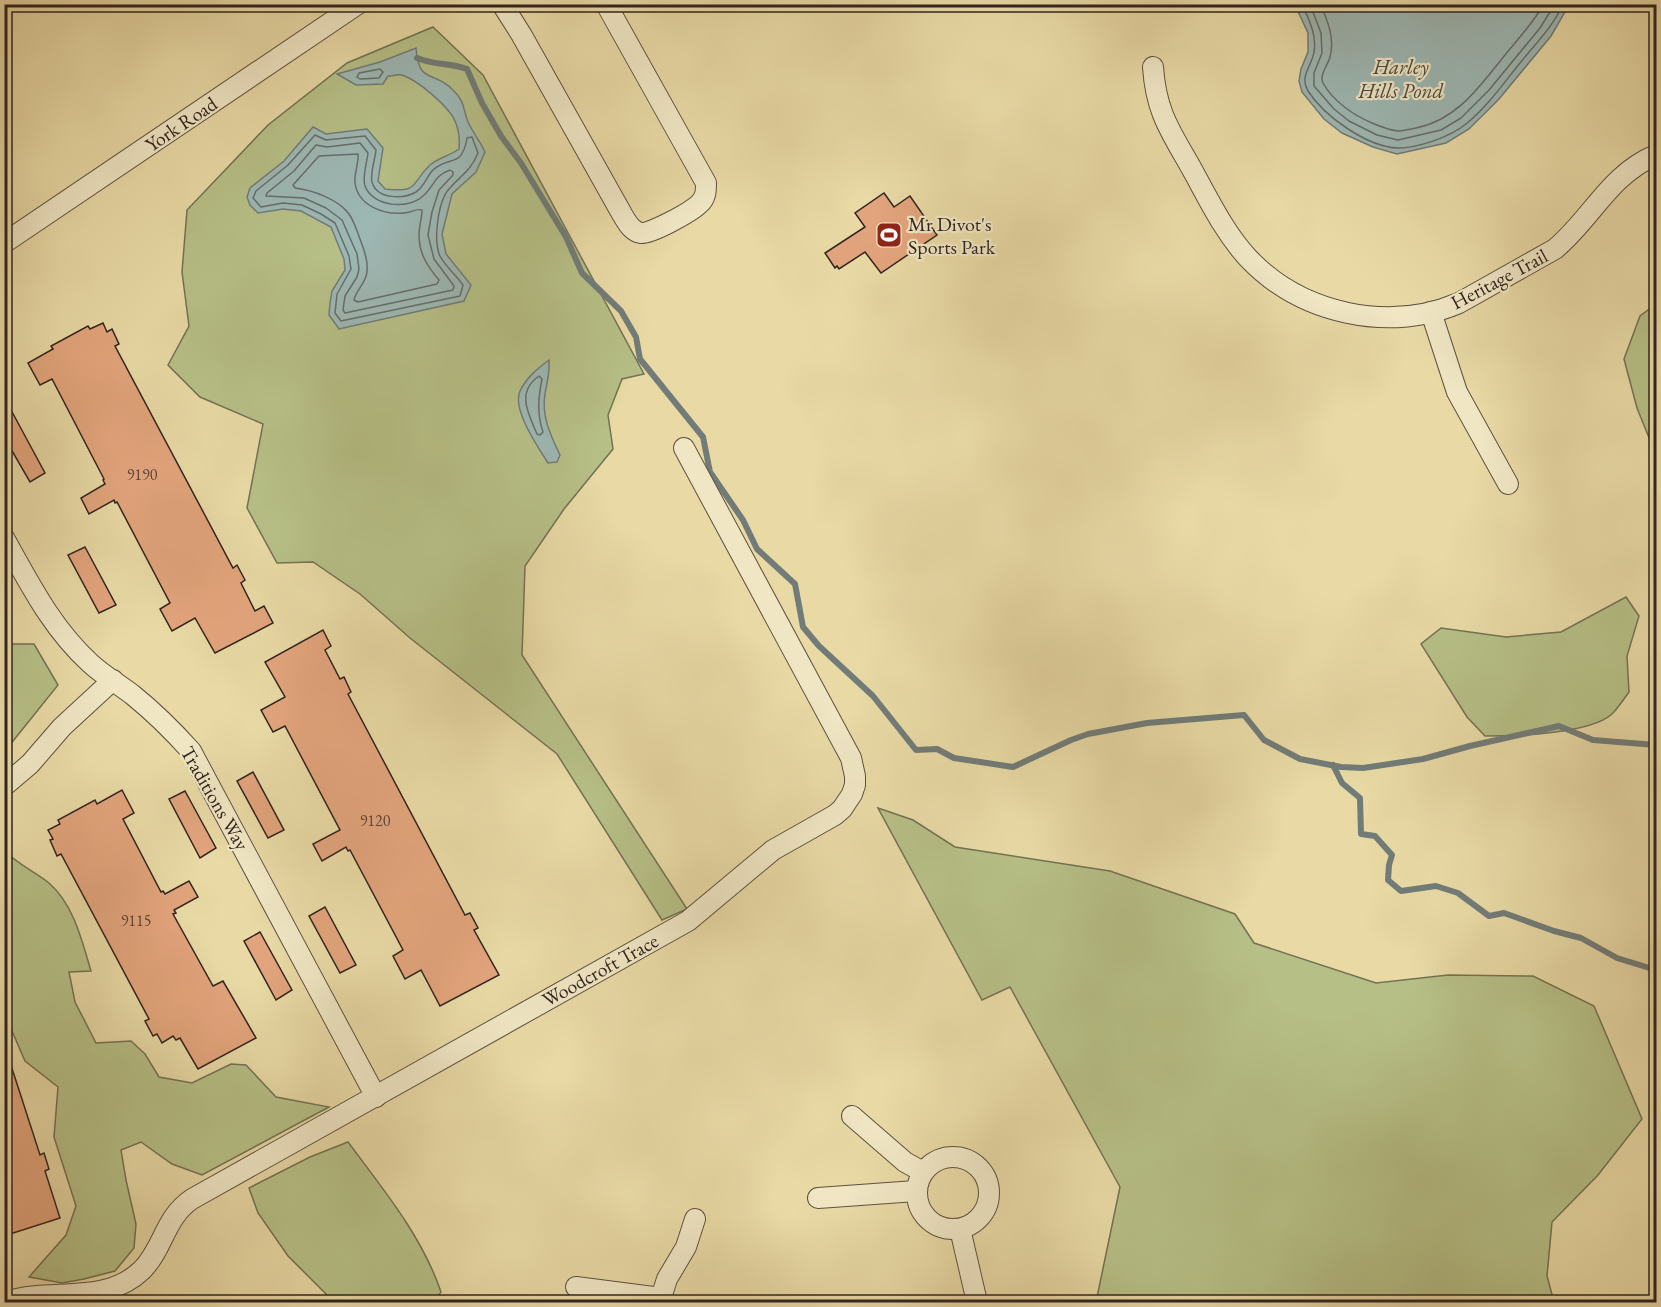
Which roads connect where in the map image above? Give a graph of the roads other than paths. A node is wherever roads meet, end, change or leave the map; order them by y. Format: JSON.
{"nodes":[{"id":1,"x":358,"y":4,"type":"edge"},
{"id":2,"x":502,"y":4,"type":"edge"},
{"id":3,"x":606,"y":4,"type":"edge"},
{"id":4,"x":1154,"y":67,"type":"dead end"},
{"id":5,"x":1656,"y":155,"type":"edge"},
{"id":6,"x":4,"y":243,"type":"edge"},
{"id":7,"x":1431,"y":312,"type":"junction"},
{"id":8,"x":684,"y":448,"type":"dead end"},
{"id":9,"x":1508,"y":484,"type":"dead end"},
{"id":10,"x":4,"y":538,"type":"edge"},
{"id":11,"x":113,"y":680,"type":"junction"},
{"id":12,"x":4,"y":786,"type":"edge"},
{"id":13,"x":376,"y":1096,"type":"junction"},
{"id":14,"x":852,"y":1116,"type":"dead end"},
{"id":15,"x":923,"y":1172,"type":"junction"},
{"id":16,"x":916,"y":1191,"type":"junction"},
{"id":17,"x":818,"y":1197,"type":"dead end"},
{"id":18,"x":695,"y":1219,"type":"dead end"},
{"id":19,"x":960,"y":1229,"type":"junction"},
{"id":20,"x":576,"y":1287,"type":"dead end"},
{"id":21,"x":662,"y":1300,"type":"edge"},
{"id":22,"x":6,"y":1302,"type":"edge"},
{"id":23,"x":977,"y":1302,"type":"edge"}],
"edges":[{"from":1,"to":6,"type":"street","name":"York Road"},
{"from":2,"to":3,"type":"street"},
{"from":4,"to":7,"type":"street","name":"Heritage Trail"},
{"from":5,"to":7,"type":"street","name":"Heritage Trail"},
{"from":7,"to":9,"type":"street"},
{"from":8,"to":13,"type":"street","name":"Woodcroft Trace"},
{"from":10,"to":11,"type":"street","name":"Traditions Way"},
{"from":11,"to":12,"type":"street"},
{"from":11,"to":13,"type":"street","name":"Traditions Way"},
{"from":13,"to":22,"type":"street","name":"Woodcroft Trace"},
{"from":14,"to":15,"type":"street"},
{"from":15,"to":16,"type":"street"},
{"from":15,"to":19,"type":"street"},
{"from":16,"to":17,"type":"street"},
{"from":16,"to":19,"type":"street"},
{"from":18,"to":21,"type":"street"},
{"from":19,"to":23,"type":"street"},
{"from":20,"to":21,"type":"street"}]}
